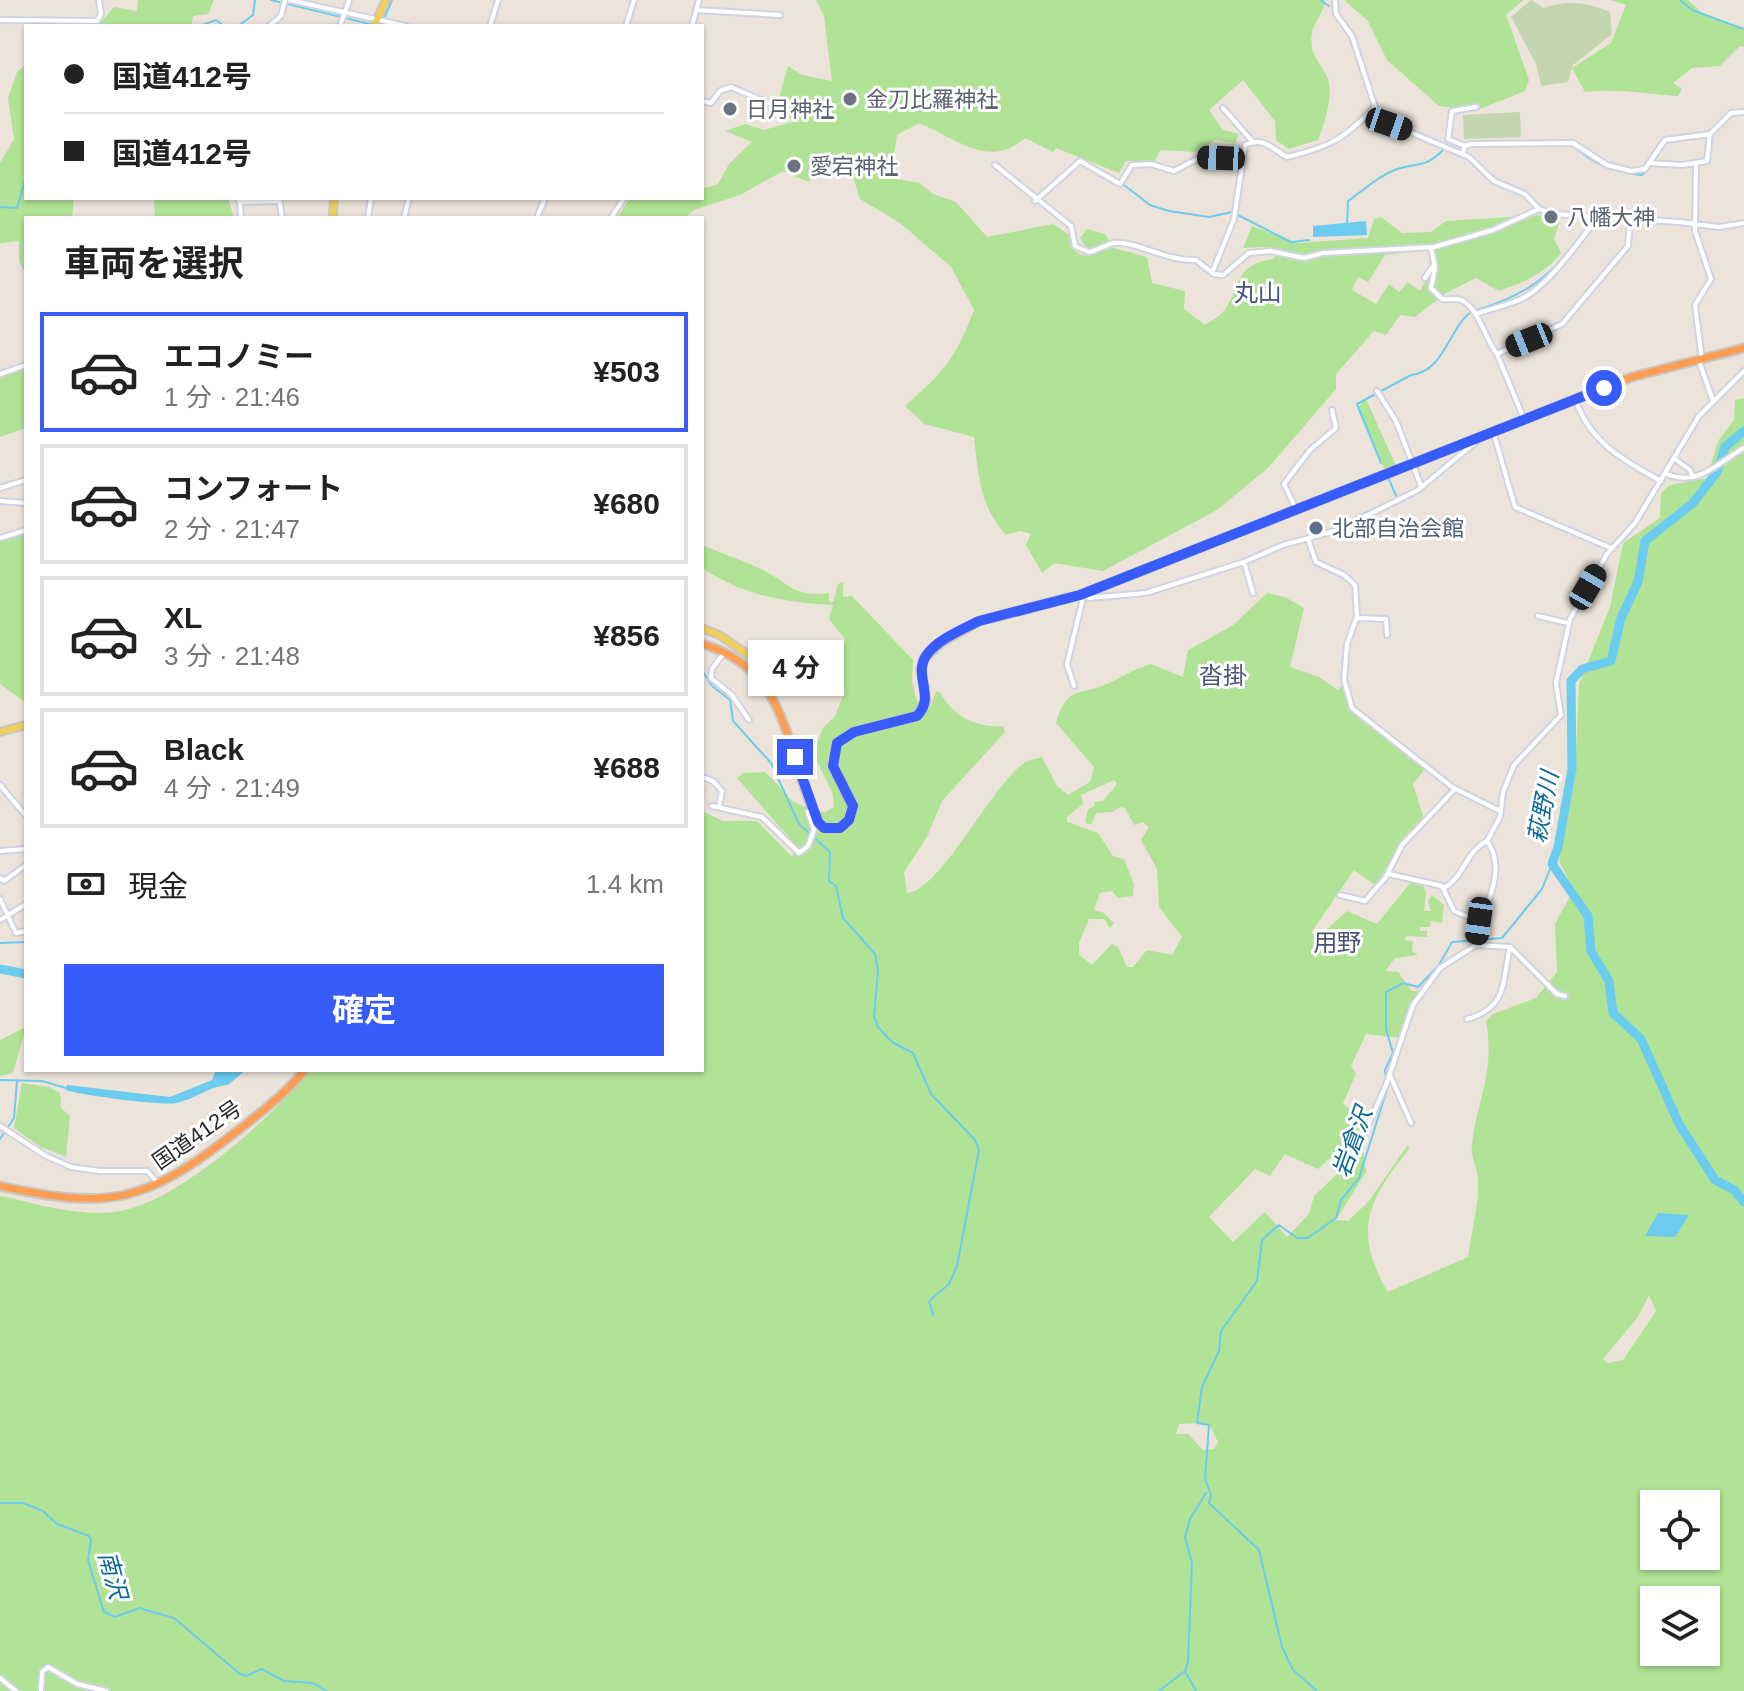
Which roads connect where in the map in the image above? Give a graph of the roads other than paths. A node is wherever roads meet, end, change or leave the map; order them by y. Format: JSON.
{"nodes":[{"id":1,"x":99,"y":0,"type":"edge"},
{"id":2,"x":349,"y":0,"type":"edge"},
{"id":3,"x":386,"y":0,"type":"edge"},
{"id":4,"x":498,"y":0,"type":"edge"},
{"id":5,"x":634,"y":0,"type":"edge"},
{"id":6,"x":699,"y":0,"type":"edge"},
{"id":7,"x":1335,"y":0,"type":"edge"},
{"id":8,"x":286,"y":2,"type":"edge"},
{"id":9,"x":696,"y":10,"type":"junction"},
{"id":10,"x":344,"y":13,"type":"junction"},
{"id":11,"x":780,"y":15,"type":"dead end"},
{"id":12,"x":378,"y":18,"type":"junction"},
{"id":13,"x":0,"y":20,"type":"edge"},
{"id":14,"x":271,"y":24,"type":"edge"},
{"id":15,"x":341,"y":24,"type":"edge"},
{"id":16,"x":375,"y":24,"type":"edge"},
{"id":17,"x":399,"y":24,"type":"edge"},
{"id":18,"x":491,"y":24,"type":"edge"},
{"id":19,"x":627,"y":24,"type":"edge"},
{"id":20,"x":692,"y":24,"type":"edge"},
{"id":21,"x":704,"y":101,"type":"edge"},
{"id":22,"x":775,"y":106,"type":"dead end"},
{"id":23,"x":1476,"y":107,"type":"dead end"},
{"id":24,"x":1223,"y":108,"type":"dead end"},
{"id":25,"x":1374,"y":108,"type":"junction"},
{"id":26,"x":1744,"y":112,"type":"edge"},
{"id":27,"x":1247,"y":123,"type":"dead end"},
{"id":28,"x":1242,"y":127,"type":"junction"},
{"id":29,"x":1710,"y":136,"type":"junction"},
{"id":30,"x":1252,"y":141,"type":"junction"},
{"id":31,"x":1464,"y":150,"type":"junction"},
{"id":32,"x":1241,"y":158,"type":"junction"},
{"id":33,"x":1652,"y":163,"type":"junction"},
{"id":34,"x":1696,"y":164,"type":"junction"},
{"id":35,"x":995,"y":165,"type":"dead end"},
{"id":36,"x":239,"y":200,"type":"edge"},
{"id":37,"x":279,"y":200,"type":"edge"},
{"id":38,"x":1035,"y":201,"type":"junction"},
{"id":39,"x":1539,"y":209,"type":"junction"},
{"id":40,"x":1598,"y":216,"type":"junction"},
{"id":41,"x":1630,"y":219,"type":"junction"},
{"id":42,"x":1744,"y":223,"type":"edge"},
{"id":43,"x":1695,"y":226,"type":"junction"},
{"id":44,"x":1431,"y":247,"type":"junction"},
{"id":45,"x":1434,"y":265,"type":"junction"},
{"id":46,"x":1212,"y":273,"type":"junction"},
{"id":47,"x":1425,"y":278,"type":"dead end"},
{"id":48,"x":1476,"y":314,"type":"junction"},
{"id":49,"x":1744,"y":348,"type":"edge"},
{"id":50,"x":1497,"y":354,"type":"junction"},
{"id":51,"x":1701,"y":360,"type":"junction"},
{"id":52,"x":24,"y":366,"type":"edge"},
{"id":53,"x":1744,"y":371,"type":"edge"},
{"id":54,"x":0,"y":374,"type":"edge"},
{"id":55,"x":1378,"y":392,"type":"dead end"},
{"id":56,"x":1576,"y":399,"type":"junction"},
{"id":57,"x":1713,"y":401,"type":"junction"},
{"id":58,"x":1332,"y":410,"type":"dead end"},
{"id":59,"x":1524,"y":419,"type":"junction"},
{"id":60,"x":1493,"y":431,"type":"junction"},
{"id":61,"x":1482,"y":436,"type":"junction"},
{"id":62,"x":1744,"y":448,"type":"edge"},
{"id":63,"x":1675,"y":459,"type":"junction"},
{"id":64,"x":1411,"y":464,"type":"junction"},
{"id":65,"x":1666,"y":474,"type":"junction"},
{"id":66,"x":1693,"y":477,"type":"junction"},
{"id":67,"x":24,"y":481,"type":"edge"},
{"id":68,"x":1661,"y":481,"type":"junction"},
{"id":69,"x":1421,"y":486,"type":"junction"},
{"id":70,"x":0,"y":488,"type":"edge"},
{"id":71,"x":0,"y":501,"type":"edge"},
{"id":72,"x":24,"y":503,"type":"edge"},
{"id":73,"x":1296,"y":509,"type":"junction"},
{"id":74,"x":24,"y":531,"type":"edge"},
{"id":75,"x":0,"y":538,"type":"edge"},
{"id":76,"x":1308,"y":539,"type":"junction"},
{"id":77,"x":1611,"y":548,"type":"junction"},
{"id":78,"x":1244,"y":562,"type":"junction"},
{"id":79,"x":1253,"y":593,"type":"dead end"},
{"id":80,"x":1080,"y":595,"type":"junction"},
{"id":81,"x":1538,"y":616,"type":"dead end"},
{"id":82,"x":1357,"y":618,"type":"junction"},
{"id":83,"x":1568,"y":623,"type":"junction"},
{"id":84,"x":704,"y":629,"type":"edge"},
{"id":85,"x":1387,"y":635,"type":"dead end"},
{"id":86,"x":704,"y":645,"type":"edge"},
{"id":87,"x":724,"y":652,"type":"junction"},
{"id":88,"x":710,"y":678,"type":"junction"},
{"id":89,"x":707,"y":685,"type":"dead end"},
{"id":90,"x":766,"y":686,"type":"junction"},
{"id":91,"x":1074,"y":686,"type":"dead end"},
{"id":92,"x":731,"y":694,"type":"junction"},
{"id":93,"x":726,"y":699,"type":"dead end"},
{"id":94,"x":749,"y":720,"type":"dead end"},
{"id":95,"x":24,"y":726,"type":"edge"},
{"id":96,"x":0,"y":732,"type":"edge"},
{"id":97,"x":704,"y":778,"type":"edge"},
{"id":98,"x":0,"y":785,"type":"edge"},
{"id":99,"x":1455,"y":789,"type":"junction"},
{"id":100,"x":712,"y":806,"type":"dead end"},
{"id":101,"x":719,"y":808,"type":"junction"},
{"id":102,"x":1499,"y":810,"type":"junction"},
{"id":103,"x":24,"y":814,"type":"edge"},
{"id":104,"x":810,"y":815,"type":"junction"},
{"id":105,"x":1487,"y":841,"type":"junction"},
{"id":106,"x":24,"y":849,"type":"edge"},
{"id":107,"x":0,"y":851,"type":"edge"},
{"id":108,"x":24,"y":866,"type":"edge"},
{"id":109,"x":1389,"y":873,"type":"junction"},
{"id":110,"x":0,"y":878,"type":"edge"},
{"id":111,"x":1443,"y":888,"type":"junction"},
{"id":112,"x":1340,"y":895,"type":"dead end"},
{"id":113,"x":0,"y":899,"type":"edge"},
{"id":114,"x":24,"y":905,"type":"edge"},
{"id":115,"x":9,"y":915,"type":"junction"},
{"id":116,"x":0,"y":920,"type":"edge"},
{"id":117,"x":1479,"y":921,"type":"junction"},
{"id":118,"x":24,"y":931,"type":"edge"},
{"id":119,"x":1477,"y":942,"type":"junction"},
{"id":120,"x":1510,"y":947,"type":"junction"},
{"id":121,"x":1565,"y":996,"type":"dead end"},
{"id":122,"x":1467,"y":1019,"type":"dead end"},
{"id":123,"x":303,"y":1072,"type":"edge"},
{"id":124,"x":1389,"y":1075,"type":"junction"},
{"id":125,"x":1411,"y":1123,"type":"dead end"},
{"id":126,"x":0,"y":1126,"type":"edge"},
{"id":127,"x":1360,"y":1143,"type":"dead end"},
{"id":128,"x":159,"y":1185,"type":"junction"},
{"id":129,"x":0,"y":1186,"type":"edge"},
{"id":130,"x":0,"y":1678,"type":"edge"},
{"id":131,"x":16,"y":1691,"type":"edge"},
{"id":132,"x":41,"y":1691,"type":"edge"},
{"id":133,"x":106,"y":1691,"type":"edge"}],
"edges":[{"from":1,"to":13,"type":"street"},
{"from":2,"to":10,"type":"street"},
{"from":3,"to":12,"type":"main road"},
{"from":4,"to":18,"type":"street"},
{"from":5,"to":19,"type":"street"},
{"from":6,"to":9,"type":"street"},
{"from":7,"to":25,"type":"street"},
{"from":8,"to":10,"type":"street"},
{"from":8,"to":14,"type":"street"},
{"from":9,"to":11,"type":"street"},
{"from":9,"to":20,"type":"street"},
{"from":10,"to":12,"type":"street"},
{"from":10,"to":15,"type":"street"},
{"from":12,"to":16,"type":"main road"},
{"from":12,"to":17,"type":"street"},
{"from":21,"to":22,"type":"street"},
{"from":23,"to":31,"type":"street"},
{"from":24,"to":28,"type":"street"},
{"from":25,"to":30,"type":"street"},
{"from":25,"to":31,"type":"street"},
{"from":26,"to":29,"type":"street"},
{"from":27,"to":28,"type":"street"},
{"from":28,"to":30,"type":"street"},
{"from":29,"to":33,"type":"street"},
{"from":29,"to":34,"type":"street"},
{"from":30,"to":32,"type":"street"},
{"from":31,"to":33,"type":"street"},
{"from":31,"to":39,"type":"street"},
{"from":32,"to":38,"type":"street"},
{"from":32,"to":46,"type":"street"},
{"from":33,"to":34,"type":"street"},
{"from":34,"to":43,"type":"street"},
{"from":35,"to":38,"type":"street"},
{"from":36,"to":37,"type":"street"},
{"from":38,"to":46,"type":"street"},
{"from":39,"to":40,"type":"street"},
{"from":39,"to":44,"type":"street"},
{"from":40,"to":41,"type":"street"},
{"from":40,"to":48,"type":"street"},
{"from":41,"to":43,"type":"street"},
{"from":41,"to":50,"type":"street"},
{"from":42,"to":43,"type":"street"},
{"from":43,"to":51,"type":"street"},
{"from":44,"to":45,"type":"street"},
{"from":44,"to":46,"type":"street"},
{"from":45,"to":47,"type":"street"},
{"from":45,"to":48,"type":"street"},
{"from":48,"to":50,"type":"street"},
{"from":49,"to":51,"type":"highway"},
{"from":50,"to":59,"type":"street"},
{"from":51,"to":56,"type":"highway"},
{"from":51,"to":57,"type":"street"},
{"from":52,"to":54,"type":"street"},
{"from":53,"to":57,"type":"street"},
{"from":55,"to":64,"type":"street"},
{"from":56,"to":59,"type":"highway"},
{"from":56,"to":68,"type":"street"},
{"from":57,"to":63,"type":"street"},
{"from":58,"to":73,"type":"street"},
{"from":59,"to":60,"type":"highway"},
{"from":60,"to":61,"type":"highway"},
{"from":60,"to":77,"type":"street"},
{"from":61,"to":64,"type":"highway"},
{"from":61,"to":69,"type":"street"},
{"from":62,"to":66,"type":"street"},
{"from":63,"to":65,"type":"street"},
{"from":63,"to":66,"type":"street"},
{"from":64,"to":69,"type":"street"},
{"from":64,"to":73,"type":"highway"},
{"from":65,"to":66,"type":"street"},
{"from":65,"to":68,"type":"street"},
{"from":67,"to":70,"type":"street"},
{"from":68,"to":77,"type":"street"},
{"from":69,"to":76,"type":"street"},
{"from":71,"to":72,"type":"street"},
{"from":73,"to":80,"type":"highway"},
{"from":74,"to":75,"type":"street"},
{"from":76,"to":78,"type":"street"},
{"from":76,"to":82,"type":"street"},
{"from":77,"to":83,"type":"street"},
{"from":78,"to":79,"type":"street"},
{"from":78,"to":80,"type":"street"},
{"from":80,"to":91,"type":"street"},
{"from":80,"to":104,"type":"highway"},
{"from":81,"to":83,"type":"street"},
{"from":82,"to":85,"type":"street"},
{"from":82,"to":99,"type":"street"},
{"from":83,"to":102,"type":"street"},
{"from":84,"to":90,"type":"main road"},
{"from":86,"to":87,"type":"highway"},
{"from":87,"to":88,"type":"street"},
{"from":87,"to":90,"type":"highway"},
{"from":88,"to":89,"type":"street"},
{"from":88,"to":92,"type":"street"},
{"from":90,"to":104,"type":"highway"},
{"from":92,"to":93,"type":"street"},
{"from":92,"to":94,"type":"street"},
{"from":95,"to":96,"type":"main road"},
{"from":97,"to":101,"type":"street"},
{"from":98,"to":103,"type":"street"},
{"from":99,"to":102,"type":"street"},
{"from":99,"to":109,"type":"street"},
{"from":100,"to":101,"type":"street"},
{"from":101,"to":104,"type":"street"},
{"from":102,"to":105,"type":"street"},
{"from":105,"to":111,"type":"street"},
{"from":105,"to":117,"type":"street"},
{"from":106,"to":107,"type":"street"},
{"from":108,"to":110,"type":"street"},
{"from":109,"to":111,"type":"street"},
{"from":109,"to":112,"type":"street"},
{"from":111,"to":117,"type":"street"},
{"from":113,"to":115,"type":"street"},
{"from":114,"to":115,"type":"street"},
{"from":115,"to":116,"type":"street"},
{"from":115,"to":118,"type":"street"},
{"from":117,"to":119,"type":"street"},
{"from":119,"to":120,"type":"street"},
{"from":119,"to":124,"type":"street"},
{"from":120,"to":121,"type":"street"},
{"from":120,"to":122,"type":"street"},
{"from":123,"to":128,"type":"highway","name":"国道412号"},
{"from":124,"to":125,"type":"street"},
{"from":124,"to":127,"type":"street"},
{"from":126,"to":128,"type":"street"},
{"from":128,"to":129,"type":"highway","name":"国道412号"},
{"from":130,"to":131,"type":"street"},
{"from":132,"to":133,"type":"street"}]}
